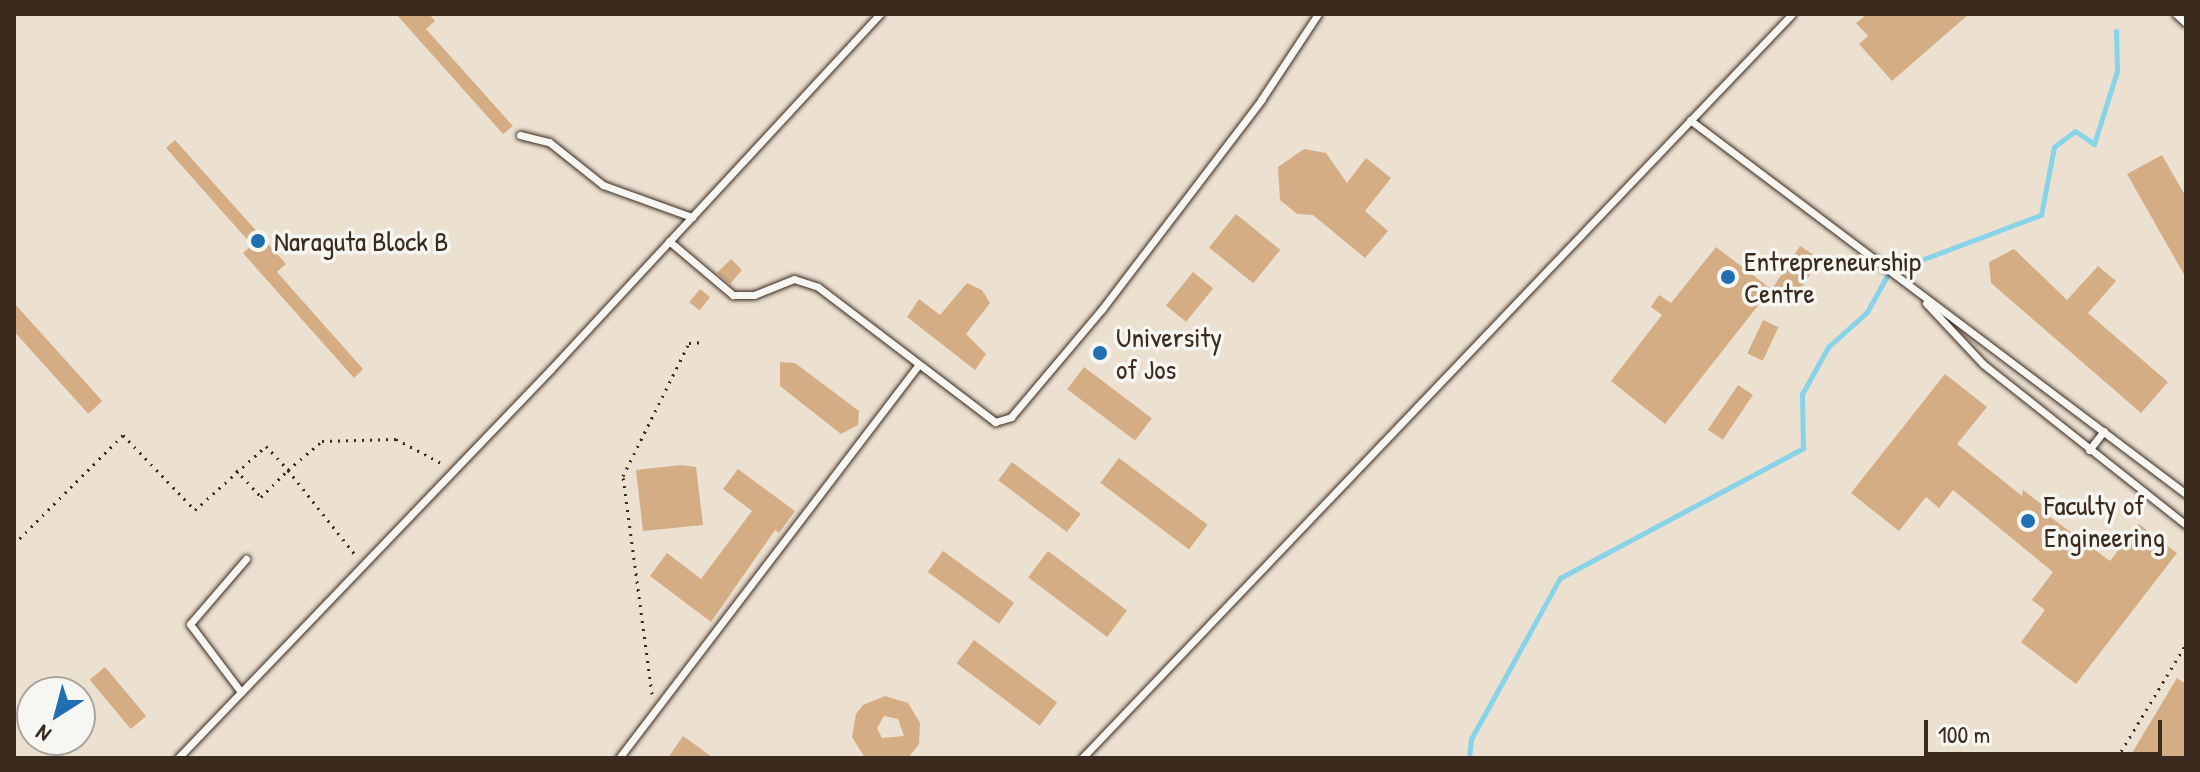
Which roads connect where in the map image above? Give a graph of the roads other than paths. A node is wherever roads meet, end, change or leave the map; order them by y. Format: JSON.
{"nodes":[{"id":1,"x":880,"y":14,"type":"edge"},
{"id":2,"x":1318,"y":14,"type":"edge"},
{"id":3,"x":1792,"y":14,"type":"edge"},
{"id":4,"x":2176,"y":14,"type":"edge"},
{"id":5,"x":2186,"y":23,"type":"edge"},
{"id":6,"x":1690,"y":120,"type":"junction"},
{"id":7,"x":520,"y":135,"type":"dead end"},
{"id":8,"x":692,"y":217,"type":"junction"},
{"id":9,"x":669,"y":241,"type":"junction"},
{"id":10,"x":1916,"y":292,"type":"junction"},
{"id":11,"x":917,"y":367,"type":"junction"},
{"id":12,"x":2104,"y":431,"type":"junction"},
{"id":13,"x":2089,"y":450,"type":"junction"},
{"id":14,"x":2186,"y":494,"type":"edge"},
{"id":15,"x":2186,"y":525,"type":"edge"},
{"id":16,"x":246,"y":559,"type":"dead end"},
{"id":17,"x":241,"y":692,"type":"junction"},
{"id":18,"x":178,"y":758,"type":"edge"},
{"id":19,"x":619,"y":758,"type":"edge"},
{"id":20,"x":1082,"y":758,"type":"edge"}],
"edges":[{"from":1,"to":8,"type":"lane"},
{"from":2,"to":11,"type":"lane"},
{"from":3,"to":6,"type":"lane"},
{"from":4,"to":5,"type":"lane"},
{"from":6,"to":10,"type":"lane"},
{"from":6,"to":20,"type":"lane"},
{"from":7,"to":8,"type":"lane"},
{"from":8,"to":9,"type":"lane"},
{"from":9,"to":11,"type":"lane"},
{"from":9,"to":17,"type":"lane"},
{"from":10,"to":12,"type":"lane"},
{"from":10,"to":13,"type":"lane"},
{"from":11,"to":19,"type":"lane"},
{"from":12,"to":13,"type":"lane"},
{"from":12,"to":14,"type":"lane"},
{"from":13,"to":15,"type":"lane"},
{"from":16,"to":17,"type":"lane"},
{"from":17,"to":18,"type":"lane"}]}
